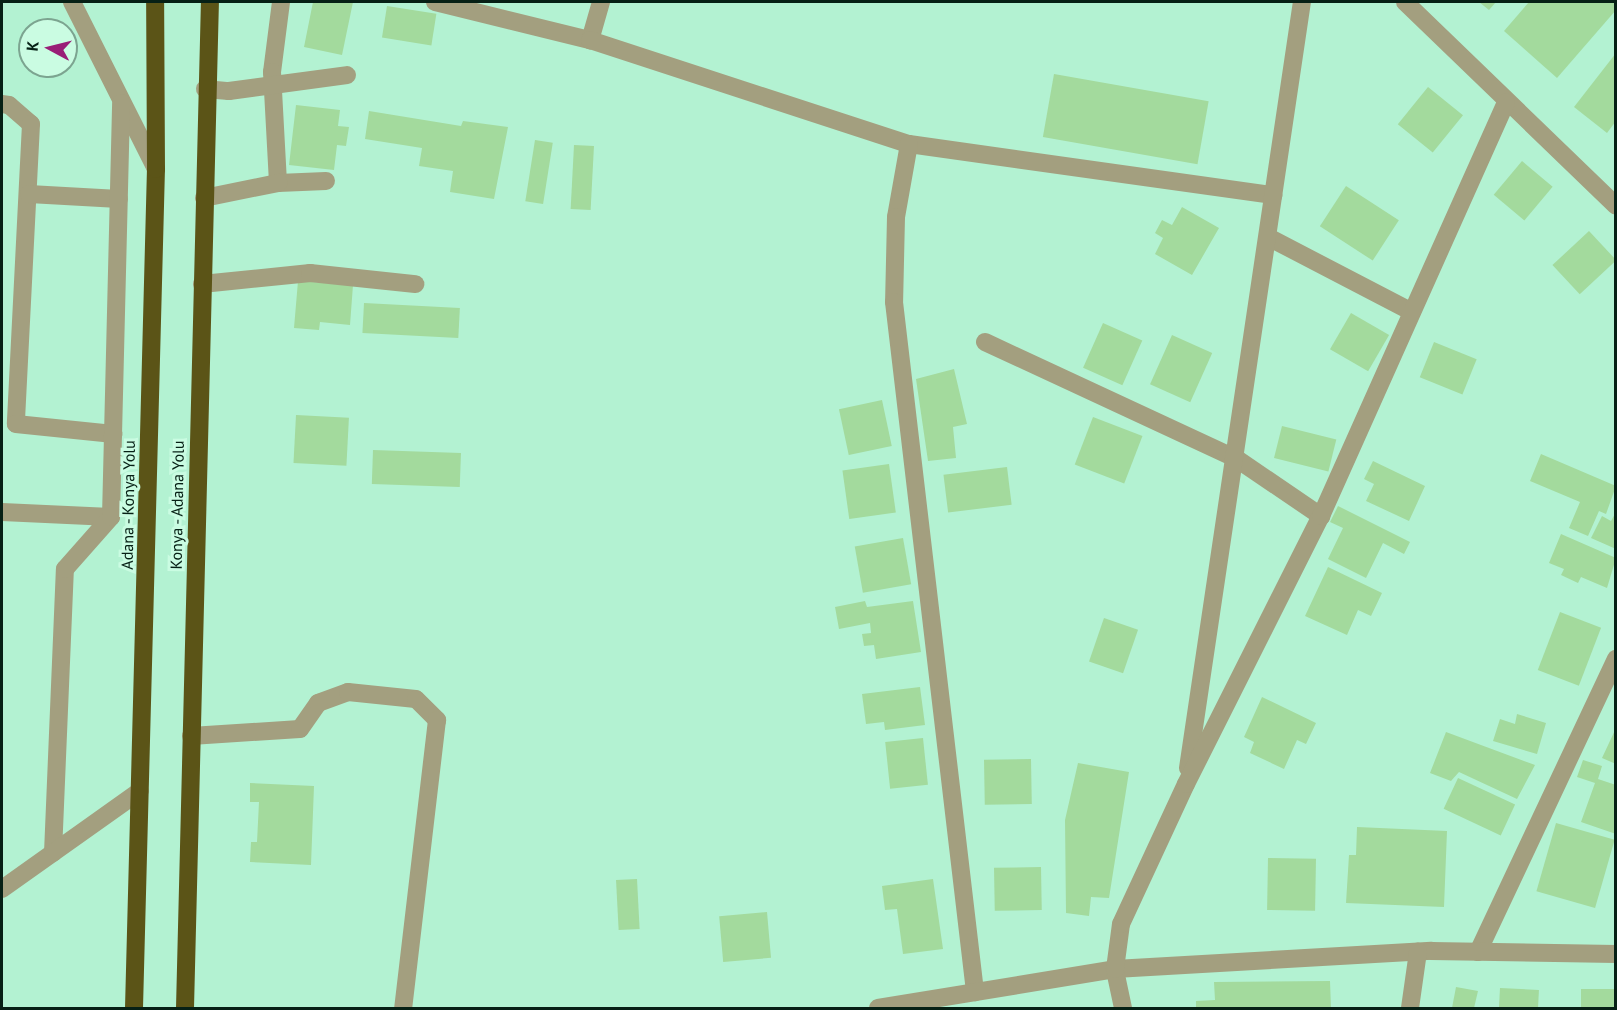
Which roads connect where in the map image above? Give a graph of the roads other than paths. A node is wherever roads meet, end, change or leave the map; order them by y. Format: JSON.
{"nodes":[{"id":1,"x":72,"y":2,"type":"edge"},
{"id":2,"x":154,"y":2,"type":"edge"},
{"id":3,"x":210,"y":2,"type":"edge"},
{"id":4,"x":281,"y":2,"type":"edge"},
{"id":5,"x":435,"y":2,"type":"edge"},
{"id":6,"x":601,"y":2,"type":"edge"},
{"id":7,"x":1302,"y":2,"type":"edge"},
{"id":8,"x":1405,"y":2,"type":"edge"},
{"id":9,"x":590,"y":40,"type":"junction"},
{"id":10,"x":347,"y":75,"type":"dead end"},
{"id":11,"x":272,"y":83,"type":"junction"},
{"id":12,"x":206,"y":89,"type":"junction"},
{"id":13,"x":1506,"y":103,"type":"junction"},
{"id":14,"x":2,"y":104,"type":"edge"},
{"id":15,"x":122,"y":104,"type":"junction"},
{"id":16,"x":909,"y":144,"type":"junction"},
{"id":17,"x":156,"y":169,"type":"junction"},
{"id":18,"x":326,"y":181,"type":"dead end"},
{"id":19,"x":278,"y":183,"type":"junction"},
{"id":20,"x":29,"y":194,"type":"junction"},
{"id":21,"x":1273,"y":195,"type":"junction"},
{"id":22,"x":204,"y":198,"type":"junction"},
{"id":23,"x":119,"y":199,"type":"junction"},
{"id":24,"x":1616,"y":206,"type":"edge"},
{"id":25,"x":1268,"y":237,"type":"junction"},
{"id":26,"x":202,"y":284,"type":"junction"},
{"id":27,"x":415,"y":284,"type":"dead end"},
{"id":28,"x":1412,"y":312,"type":"junction"},
{"id":29,"x":985,"y":342,"type":"dead end"},
{"id":30,"x":114,"y":434,"type":"junction"},
{"id":31,"x":1237,"y":459,"type":"junction"},
{"id":32,"x":2,"y":512,"type":"edge"},
{"id":33,"x":1321,"y":516,"type":"junction"},
{"id":34,"x":111,"y":517,"type":"junction"},
{"id":35,"x":1616,"y":659,"type":"edge"},
{"id":36,"x":191,"y":736,"type":"junction"},
{"id":37,"x":1186,"y":784,"type":"junction"},
{"id":38,"x":140,"y":791,"type":"junction"},
{"id":39,"x":53,"y":853,"type":"junction"},
{"id":40,"x":2,"y":889,"type":"edge"},
{"id":41,"x":1418,"y":952,"type":"junction"},
{"id":42,"x":1478,"y":952,"type":"junction"},
{"id":43,"x":1616,"y":954,"type":"edge"},
{"id":44,"x":1115,"y":969,"type":"junction"},
{"id":45,"x":975,"y":992,"type":"junction"},
{"id":46,"x":897,"y":1007,"type":"edge"},
{"id":47,"x":134,"y":1008,"type":"edge"},
{"id":48,"x":184,"y":1008,"type":"edge"},
{"id":49,"x":403,"y":1008,"type":"edge"},
{"id":50,"x":878,"y":1008,"type":"edge"},
{"id":51,"x":1123,"y":1008,"type":"edge"},
{"id":52,"x":1410,"y":1008,"type":"edge"}],
"edges":[{"from":1,"to":15,"type":"street"},
{"from":2,"to":17,"type":"highway","name":"Adana - Konya Yolu"},
{"from":3,"to":12,"type":"highway","name":"Konya - Adana Yolu"},
{"from":4,"to":11,"type":"street"},
{"from":5,"to":9,"type":"street"},
{"from":6,"to":9,"type":"street"},
{"from":7,"to":21,"type":"street"},
{"from":8,"to":13,"type":"street"},
{"from":9,"to":16,"type":"street"},
{"from":10,"to":11,"type":"street"},
{"from":11,"to":12,"type":"street"},
{"from":11,"to":19,"type":"street"},
{"from":12,"to":22,"type":"highway","name":"Konya - Adana Yolu"},
{"from":13,"to":24,"type":"street"},
{"from":13,"to":28,"type":"street"},
{"from":14,"to":20,"type":"street"},
{"from":15,"to":17,"type":"street"},
{"from":15,"to":23,"type":"street"},
{"from":16,"to":21,"type":"street"},
{"from":16,"to":45,"type":"street"},
{"from":17,"to":38,"type":"highway","name":"Adana - Konya Yolu"},
{"from":18,"to":19,"type":"street"},
{"from":19,"to":22,"type":"street"},
{"from":20,"to":23,"type":"street"},
{"from":20,"to":30,"type":"street"},
{"from":21,"to":25,"type":"street"},
{"from":22,"to":26,"type":"highway","name":"Konya - Adana Yolu"},
{"from":23,"to":30,"type":"street"},
{"from":25,"to":28,"type":"street"},
{"from":25,"to":31,"type":"street"},
{"from":26,"to":27,"type":"street"},
{"from":26,"to":36,"type":"highway","name":"Konya - Adana Yolu"},
{"from":28,"to":33,"type":"street"},
{"from":29,"to":31,"type":"street"},
{"from":30,"to":34,"type":"street"},
{"from":31,"to":33,"type":"street"},
{"from":31,"to":37,"type":"street"},
{"from":32,"to":34,"type":"street"},
{"from":33,"to":37,"type":"street"},
{"from":34,"to":39,"type":"street"},
{"from":35,"to":42,"type":"street"},
{"from":36,"to":48,"type":"highway","name":"Konya - Adana Yolu"},
{"from":36,"to":49,"type":"street"},
{"from":37,"to":44,"type":"street"},
{"from":38,"to":39,"type":"street"},
{"from":38,"to":47,"type":"highway","name":"Adana - Konya Yolu"},
{"from":39,"to":40,"type":"street"},
{"from":41,"to":42,"type":"street"},
{"from":41,"to":44,"type":"street"},
{"from":41,"to":52,"type":"street"},
{"from":42,"to":43,"type":"street"},
{"from":44,"to":45,"type":"street"},
{"from":44,"to":51,"type":"street"},
{"from":45,"to":46,"type":"street"},
{"from":46,"to":50,"type":"street"}]}
